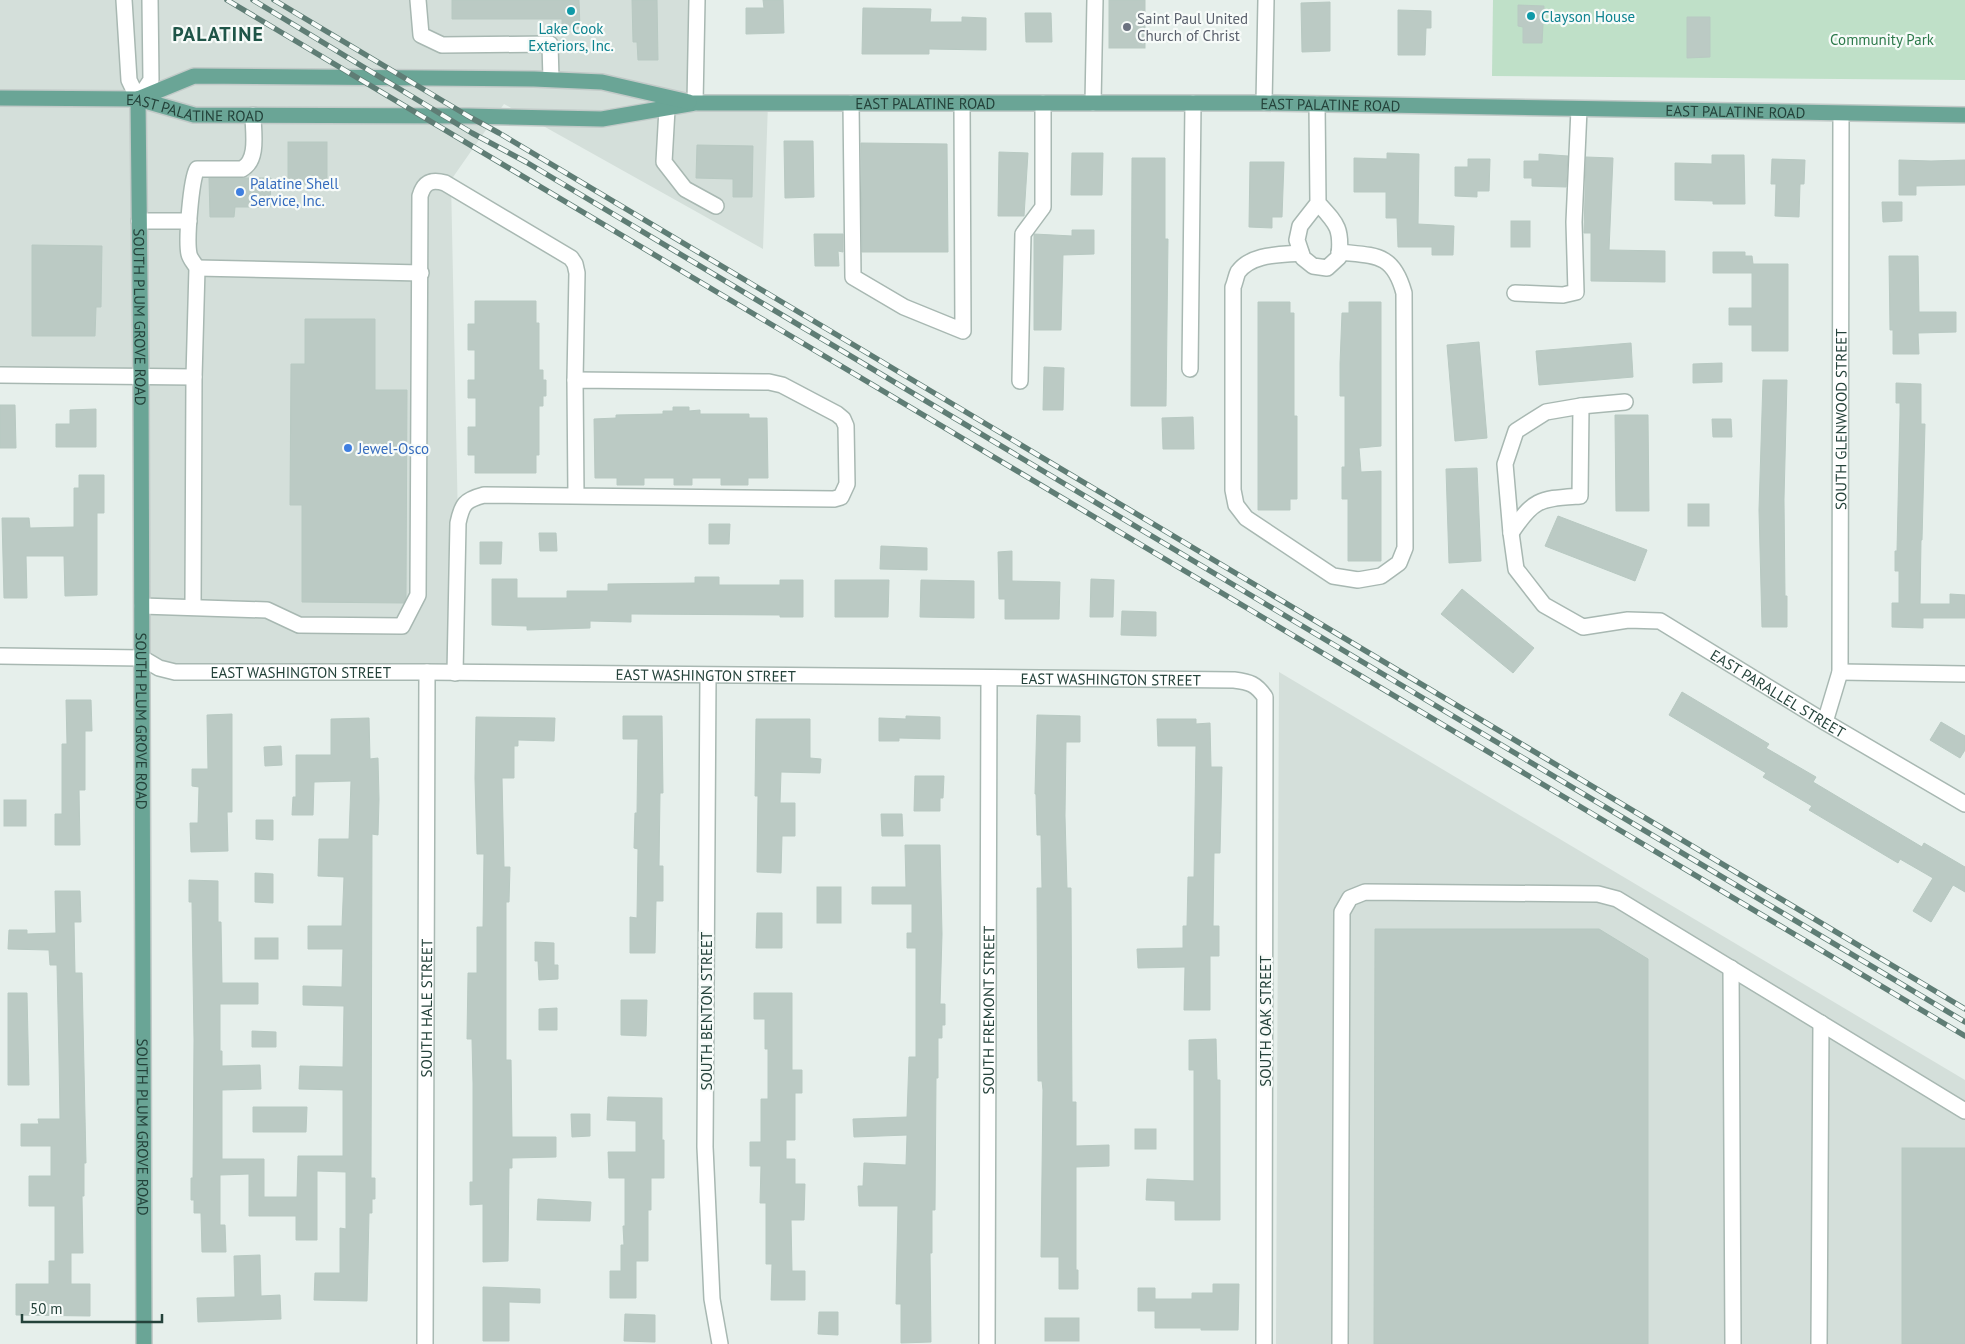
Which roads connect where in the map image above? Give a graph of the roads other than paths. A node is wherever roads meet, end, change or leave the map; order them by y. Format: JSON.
{"nodes":[{"id":1,"x":124,"y":0,"type":"edge"},
{"id":2,"x":150,"y":0,"type":"edge"},
{"id":3,"x":696,"y":0,"type":"edge"},
{"id":4,"x":1095,"y":0,"type":"edge"},
{"id":5,"x":1266,"y":0,"type":"edge"},
{"id":6,"x":418,"y":6,"type":"edge"},
{"id":7,"x":551,"y":79,"type":"junction"},
{"id":8,"x":0,"y":98,"type":"edge"},
{"id":9,"x":138,"y":99,"type":"junction"},
{"id":10,"x":695,"y":103,"type":"junction"},
{"id":11,"x":852,"y":103,"type":"junction"},
{"id":12,"x":962,"y":103,"type":"junction"},
{"id":13,"x":1043,"y":103,"type":"junction"},
{"id":14,"x":1093,"y":103,"type":"junction"},
{"id":15,"x":1193,"y":103,"type":"junction"},
{"id":16,"x":1264,"y":103,"type":"junction"},
{"id":17,"x":1317,"y":104,"type":"junction"},
{"id":18,"x":667,"y":109,"type":"junction"},
{"id":19,"x":1579,"y":109,"type":"junction"},
{"id":20,"x":1841,"y":114,"type":"junction"},
{"id":21,"x":253,"y":115,"type":"junction"},
{"id":22,"x":1965,"y":115,"type":"edge"},
{"id":23,"x":1318,"y":203,"type":"junction"},
{"id":24,"x":716,"y":206,"type":"dead end"},
{"id":25,"x":139,"y":221,"type":"junction"},
{"id":26,"x":189,"y":221,"type":"junction"},
{"id":27,"x":1339,"y":252,"type":"junction"},
{"id":28,"x":1301,"y":253,"type":"junction"},
{"id":29,"x":197,"y":268,"type":"junction"},
{"id":30,"x":421,"y":273,"type":"junction"},
{"id":31,"x":1515,"y":293,"type":"dead end"},
{"id":32,"x":1190,"y":370,"type":"dead end"},
{"id":33,"x":0,"y":375,"type":"edge"},
{"id":34,"x":141,"y":377,"type":"junction"},
{"id":35,"x":194,"y":377,"type":"junction"},
{"id":36,"x":574,"y":380,"type":"junction"},
{"id":37,"x":1020,"y":381,"type":"dead end"},
{"id":38,"x":1625,"y":402,"type":"dead end"},
{"id":39,"x":1581,"y":406,"type":"junction"},
{"id":40,"x":576,"y":496,"type":"junction"},
{"id":41,"x":1511,"y":533,"type":"junction"},
{"id":42,"x":142,"y":606,"type":"junction"},
{"id":43,"x":193,"y":606,"type":"junction"},
{"id":44,"x":0,"y":656,"type":"edge"},
{"id":45,"x":142,"y":658,"type":"junction"},
{"id":46,"x":427,"y":672,"type":"junction"},
{"id":47,"x":1840,"y":672,"type":"junction"},
{"id":48,"x":456,"y":673,"type":"junction"},
{"id":49,"x":1965,"y":674,"type":"edge"},
{"id":50,"x":708,"y":676,"type":"junction"},
{"id":51,"x":990,"y":678,"type":"junction"},
{"id":52,"x":1265,"y":697,"type":"joint"},
{"id":53,"x":1825,"y":722,"type":"junction"},
{"id":54,"x":1965,"y":804,"type":"edge"},
{"id":55,"x":1731,"y":968,"type":"junction"},
{"id":56,"x":1821,"y":1023,"type":"junction"},
{"id":57,"x":1965,"y":1111,"type":"edge"},
{"id":58,"x":144,"y":1344,"type":"edge"},
{"id":59,"x":425,"y":1344,"type":"edge"},
{"id":60,"x":720,"y":1344,"type":"edge"},
{"id":61,"x":987,"y":1344,"type":"edge"},
{"id":62,"x":1264,"y":1344,"type":"edge"},
{"id":63,"x":1340,"y":1344,"type":"edge"},
{"id":64,"x":1732,"y":1344,"type":"edge"},
{"id":65,"x":1819,"y":1344,"type":"edge"}],
"edges":[{"from":1,"to":9,"type":"street"},
{"from":2,"to":9,"type":"street"},
{"from":3,"to":10,"type":"street"},
{"from":4,"to":14,"type":"street"},
{"from":5,"to":16,"type":"street"},
{"from":6,"to":7,"type":"street"},
{"from":7,"to":9,"type":"main road","name":"EAST PALATINE ROAD"},
{"from":7,"to":10,"type":"main road","name":"EAST PALATINE ROAD"},
{"from":8,"to":9,"type":"main road"},
{"from":9,"to":21,"type":"main road","name":"EAST PALATINE ROAD"},
{"from":9,"to":25,"type":"main road","name":"SOUTH PLUM GROVE ROAD"},
{"from":10,"to":11,"type":"main road","name":"EAST PALATINE ROAD"},
{"from":10,"to":18,"type":"main road","name":"EAST PALATINE ROAD"},
{"from":11,"to":12,"type":"main road","name":"EAST PALATINE ROAD"},
{"from":11,"to":12,"type":"street"},
{"from":12,"to":13,"type":"main road","name":"EAST PALATINE ROAD"},
{"from":13,"to":14,"type":"main road","name":"EAST PALATINE ROAD"},
{"from":13,"to":37,"type":"street"},
{"from":14,"to":15,"type":"main road","name":"EAST PALATINE ROAD"},
{"from":15,"to":16,"type":"main road","name":"EAST PALATINE ROAD"},
{"from":15,"to":32,"type":"street"},
{"from":16,"to":17,"type":"main road","name":"EAST PALATINE ROAD"},
{"from":17,"to":19,"type":"main road","name":"EAST PALATINE ROAD"},
{"from":17,"to":23,"type":"street"},
{"from":18,"to":21,"type":"main road","name":"EAST PALATINE ROAD"},
{"from":18,"to":24,"type":"street"},
{"from":19,"to":20,"type":"main road","name":"EAST PALATINE ROAD"},
{"from":19,"to":31,"type":"street"},
{"from":20,"to":22,"type":"main road","name":"EAST PALATINE ROAD"},
{"from":20,"to":47,"type":"street","name":"SOUTH GLENWOOD STREET"},
{"from":21,"to":26,"type":"street"},
{"from":23,"to":27,"type":"street"},
{"from":23,"to":28,"type":"street"},
{"from":25,"to":26,"type":"street"},
{"from":25,"to":34,"type":"main road","name":"SOUTH PLUM GROVE ROAD"},
{"from":26,"to":29,"type":"street"},
{"from":27,"to":28,"type":"street"},
{"from":27,"to":28,"type":"street"},
{"from":29,"to":30,"type":"street"},
{"from":29,"to":35,"type":"street"},
{"from":30,"to":36,"type":"street"},
{"from":30,"to":43,"type":"street"},
{"from":33,"to":34,"type":"street"},
{"from":34,"to":35,"type":"street"},
{"from":34,"to":42,"type":"main road","name":"SOUTH PLUM GROVE ROAD"},
{"from":35,"to":43,"type":"street"},
{"from":36,"to":40,"type":"street"},
{"from":36,"to":40,"type":"street"},
{"from":38,"to":39,"type":"street"},
{"from":39,"to":41,"type":"street"},
{"from":39,"to":41,"type":"street"},
{"from":40,"to":48,"type":"street"},
{"from":41,"to":53,"type":"street","name":"EAST PARALLEL STREET"},
{"from":42,"to":43,"type":"street"},
{"from":42,"to":45,"type":"main road","name":"SOUTH PLUM GROVE ROAD"},
{"from":44,"to":45,"type":"street"},
{"from":45,"to":46,"type":"street","name":"EAST WASHINGTON STREET"},
{"from":45,"to":58,"type":"main road","name":"SOUTH PLUM GROVE ROAD"},
{"from":46,"to":48,"type":"street","name":"EAST WASHINGTON STREET"},
{"from":46,"to":59,"type":"street","name":"SOUTH HALE STREET"},
{"from":47,"to":49,"type":"street"},
{"from":47,"to":53,"type":"street","name":"SOUTH GLENWOOD STREET"},
{"from":48,"to":50,"type":"street","name":"EAST WASHINGTON STREET"},
{"from":50,"to":51,"type":"street","name":"EAST WASHINGTON STREET"},
{"from":50,"to":60,"type":"street","name":"SOUTH BENTON STREET"},
{"from":51,"to":52,"type":"street","name":"EAST WASHINGTON STREET"},
{"from":51,"to":61,"type":"street","name":"SOUTH FREMONT STREET"},
{"from":52,"to":62,"type":"street","name":"SOUTH OAK STREET"},
{"from":53,"to":54,"type":"street","name":"EAST PARALLEL STREET"},
{"from":55,"to":56,"type":"street"},
{"from":55,"to":63,"type":"street"},
{"from":55,"to":64,"type":"street"},
{"from":56,"to":57,"type":"street"},
{"from":56,"to":65,"type":"street"}]}
